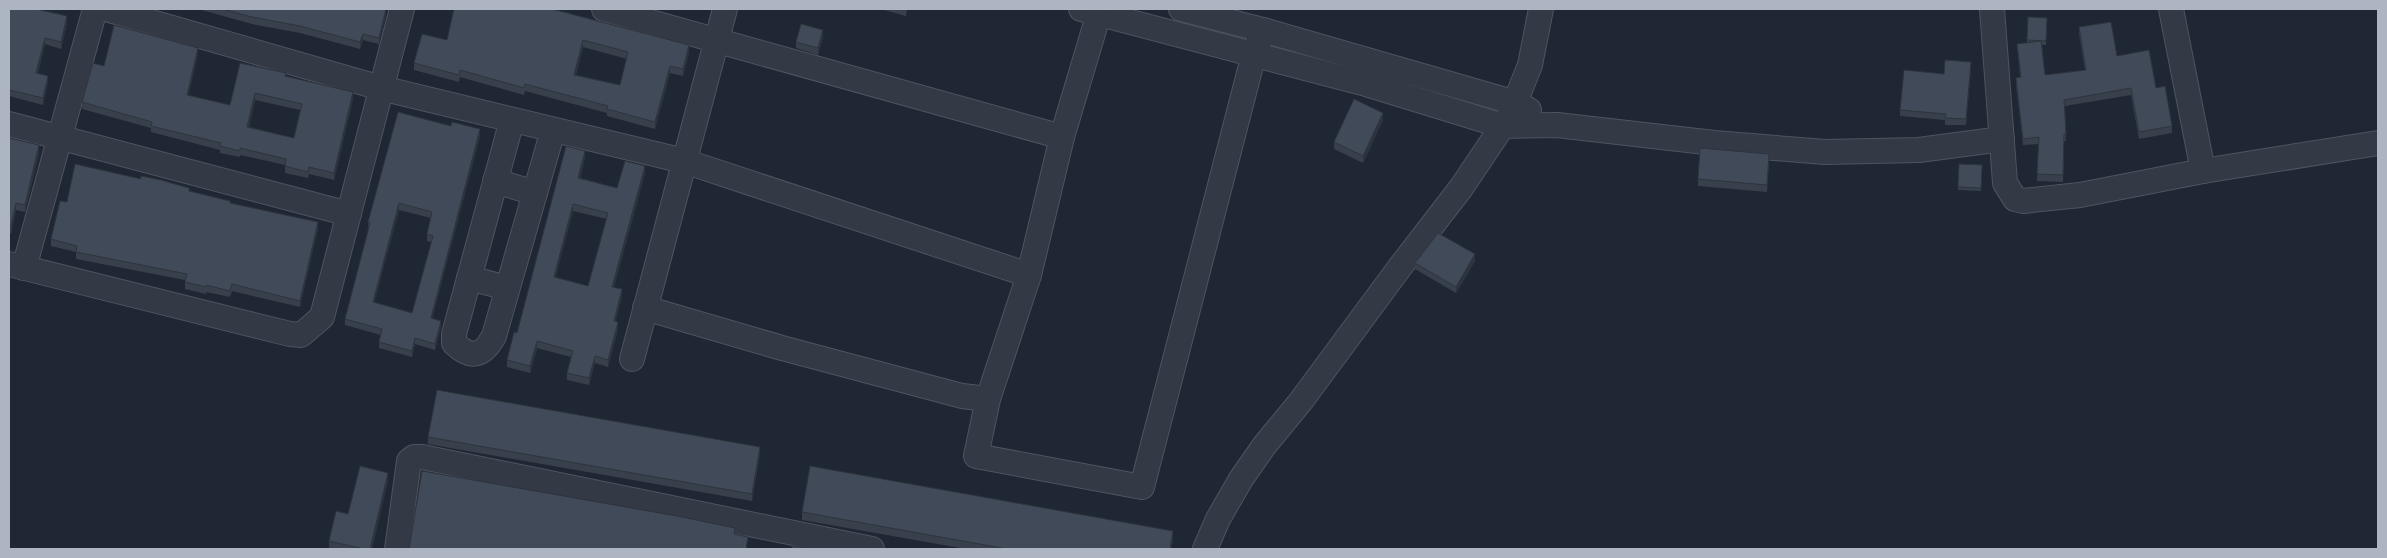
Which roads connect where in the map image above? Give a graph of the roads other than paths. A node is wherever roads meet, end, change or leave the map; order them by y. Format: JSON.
{"nodes":[{"id":1,"x":95,"y":9,"type":"edge"},
{"id":2,"x":106,"y":9,"type":"edge"},
{"id":3,"x":402,"y":9,"type":"edge"},
{"id":4,"x":604,"y":9,"type":"edge"},
{"id":5,"x":724,"y":9,"type":"edge"},
{"id":6,"x":1182,"y":9,"type":"edge"},
{"id":7,"x":1541,"y":9,"type":"edge"},
{"id":8,"x":1992,"y":9,"type":"edge"},
{"id":9,"x":2171,"y":9,"type":"edge"},
{"id":10,"x":1090,"y":11,"type":"edge"},
{"id":11,"x":1263,"y":30,"type":"junction"},
{"id":12,"x":715,"y":42,"type":"junction"},
{"id":13,"x":1254,"y":54,"type":"junction"},
{"id":14,"x":1435,"y":80,"type":"junction"},
{"id":15,"x":381,"y":88,"type":"junction"},
{"id":16,"x":1427,"y":103,"type":"junction"},
{"id":17,"x":1516,"y":103,"type":"junction"},
{"id":18,"x":512,"y":120,"type":"junction"},
{"id":19,"x":9,"y":124,"type":"edge"},
{"id":20,"x":1557,"y":124,"type":"junction"},
{"id":21,"x":1503,"y":126,"type":"junction"},
{"id":22,"x":553,"y":130,"type":"junction"},
{"id":23,"x":59,"y":137,"type":"junction"},
{"id":24,"x":1062,"y":137,"type":"junction"},
{"id":25,"x":2002,"y":139,"type":"junction"},
{"id":26,"x":2378,"y":143,"type":"edge"},
{"id":27,"x":684,"y":161,"type":"junction"},
{"id":28,"x":2203,"y":171,"type":"junction"},
{"id":29,"x":495,"y":181,"type":"junction"},
{"id":30,"x":535,"y":193,"type":"junction"},
{"id":31,"x":349,"y":214,"type":"junction"},
{"id":32,"x":16,"y":266,"type":"edge"},
{"id":33,"x":1029,"y":275,"type":"junction"},
{"id":34,"x":469,"y":278,"type":"junction"},
{"id":35,"x":508,"y":288,"type":"junction"},
{"id":36,"x":645,"y":308,"type":"junction"},
{"id":37,"x":632,"y":359,"type":"dead end"},
{"id":38,"x":988,"y":399,"type":"junction"},
{"id":39,"x":770,"y":539,"type":"edge"},
{"id":40,"x":398,"y":549,"type":"edge"},
{"id":41,"x":872,"y":549,"type":"edge"},
{"id":42,"x":1205,"y":549,"type":"edge"}],
"edges":[{"from":1,"to":23,"type":"street"},
{"from":2,"to":15,"type":"street"},
{"from":3,"to":15,"type":"street"},
{"from":4,"to":12,"type":"street"},
{"from":5,"to":12,"type":"street"},
{"from":6,"to":11,"type":"street"},
{"from":7,"to":17,"type":"street"},
{"from":8,"to":25,"type":"street"},
{"from":9,"to":28,"type":"street"},
{"from":10,"to":13,"type":"street"},
{"from":10,"to":24,"type":"street"},
{"from":11,"to":13,"type":"street"},
{"from":11,"to":14,"type":"street"},
{"from":12,"to":24,"type":"street"},
{"from":12,"to":27,"type":"street"},
{"from":13,"to":16,"type":"street"},
{"from":13,"to":38,"type":"street"},
{"from":14,"to":16,"type":"street"},
{"from":14,"to":17,"type":"street"},
{"from":15,"to":18,"type":"street"},
{"from":15,"to":31,"type":"street"},
{"from":16,"to":21,"type":"street"},
{"from":17,"to":20,"type":"street"},
{"from":17,"to":21,"type":"street"},
{"from":18,"to":22,"type":"street"},
{"from":18,"to":29,"type":"street"},
{"from":19,"to":23,"type":"street"},
{"from":20,"to":21,"type":"street"},
{"from":20,"to":25,"type":"street"},
{"from":21,"to":42,"type":"street"},
{"from":22,"to":27,"type":"street"},
{"from":22,"to":30,"type":"street"},
{"from":23,"to":31,"type":"street"},
{"from":23,"to":32,"type":"street"},
{"from":24,"to":33,"type":"street"},
{"from":25,"to":28,"type":"street"},
{"from":26,"to":28,"type":"street"},
{"from":27,"to":33,"type":"street"},
{"from":27,"to":36,"type":"street"},
{"from":29,"to":30,"type":"street"},
{"from":29,"to":34,"type":"street"},
{"from":30,"to":35,"type":"street"},
{"from":31,"to":32,"type":"street"},
{"from":33,"to":38,"type":"street"},
{"from":34,"to":35,"type":"street"},
{"from":34,"to":35,"type":"street"},
{"from":36,"to":37,"type":"street"},
{"from":36,"to":38,"type":"street"},
{"from":39,"to":40,"type":"street"},
{"from":39,"to":41,"type":"street"}]}
